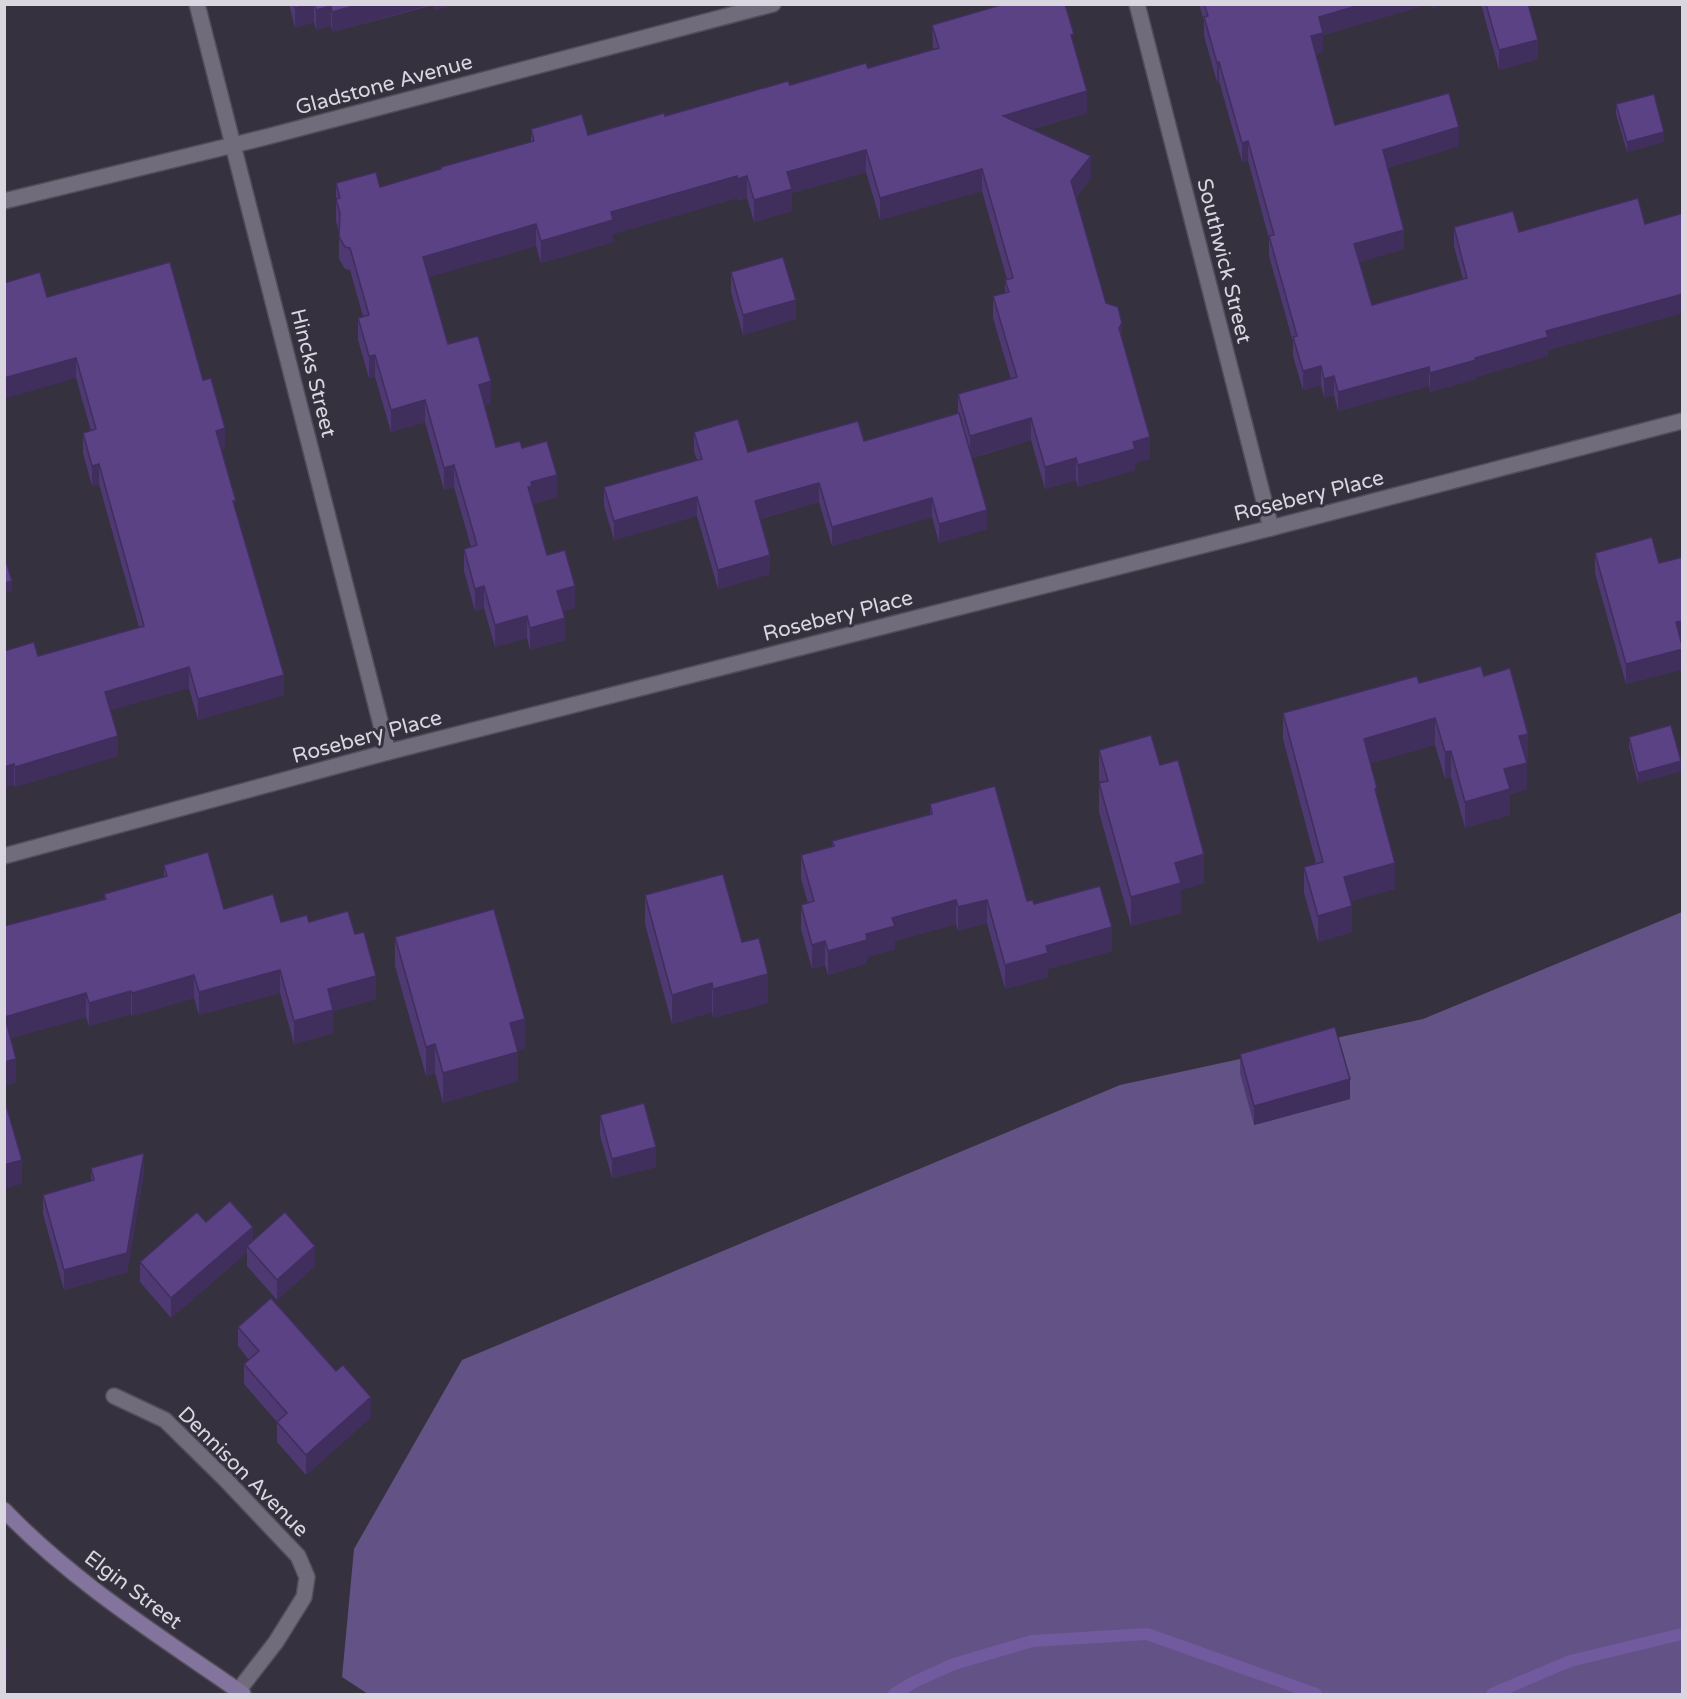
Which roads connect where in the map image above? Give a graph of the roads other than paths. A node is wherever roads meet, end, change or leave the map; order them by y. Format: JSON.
{"nodes":[{"id":1,"x":197,"y":4,"type":"edge"},
{"id":2,"x":773,"y":4,"type":"edge"},
{"id":3,"x":1137,"y":4,"type":"edge"},
{"id":4,"x":233,"y":145,"type":"junction"},
{"id":5,"x":4,"y":201,"type":"edge"},
{"id":6,"x":1683,"y":421,"type":"edge"},
{"id":7,"x":1271,"y":528,"type":"junction"},
{"id":8,"x":388,"y":752,"type":"junction"},
{"id":9,"x":4,"y":856,"type":"edge"},
{"id":10,"x":114,"y":1396,"type":"dead end"},
{"id":11,"x":4,"y":1510,"type":"edge"},
{"id":12,"x":240,"y":1693,"type":"edge"}],
"edges":[{"from":1,"to":4,"type":"street","name":"Hincks Street"},
{"from":2,"to":4,"type":"street","name":"Gladstone Avenue"},
{"from":3,"to":7,"type":"street","name":"Southwick Street"},
{"from":4,"to":5,"type":"street","name":"Gladstone Avenue"},
{"from":4,"to":8,"type":"street","name":"Hincks Street"},
{"from":6,"to":7,"type":"street","name":"Rosebery Place"},
{"from":7,"to":8,"type":"street","name":"Rosebery Place"},
{"from":8,"to":9,"type":"street","name":"Rosebery Place"},
{"from":10,"to":12,"type":"street","name":"Dennison Avenue"},
{"from":11,"to":12,"type":"street","name":"Elgin Street"}]}
